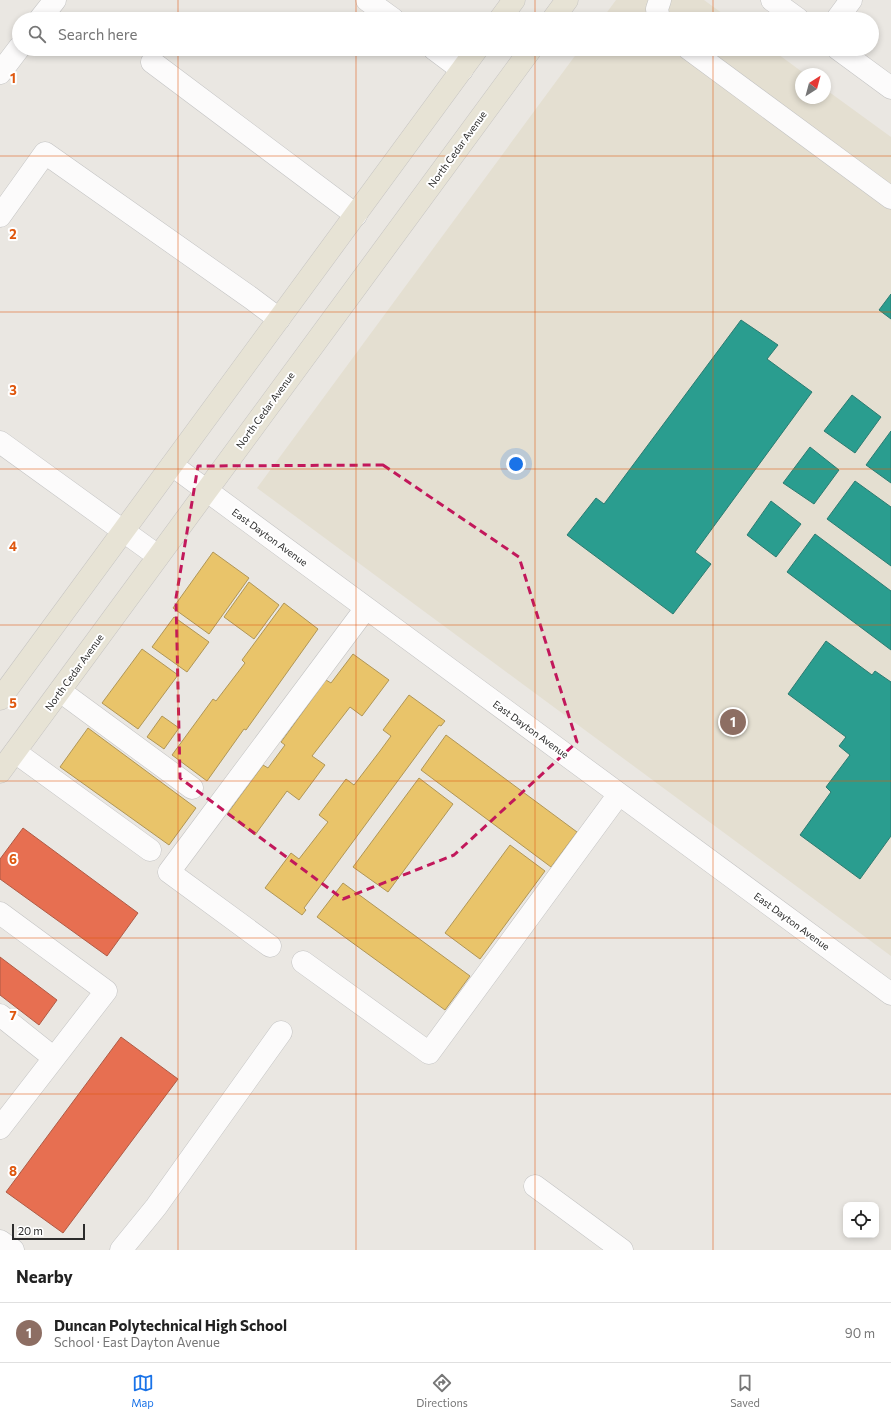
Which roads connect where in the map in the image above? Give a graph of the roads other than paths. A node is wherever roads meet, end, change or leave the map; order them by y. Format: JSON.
{"nodes":[{"id":1,"x":55,"y":0,"type":"edge"},
{"id":2,"x":366,"y":0,"type":"edge"},
{"id":3,"x":567,"y":0,"type":"edge"},
{"id":4,"x":660,"y":0,"type":"edge"},
{"id":5,"x":772,"y":0,"type":"edge"},
{"id":6,"x":850,"y":0,"type":"edge"},
{"id":7,"x":46,"y":12,"type":"edge"},
{"id":8,"x":383,"y":12,"type":"edge"},
{"id":9,"x":558,"y":12,"type":"edge"},
{"id":10,"x":658,"y":12,"type":"edge"},
{"id":11,"x":788,"y":12,"type":"edge"},
{"id":12,"x":842,"y":12,"type":"edge"},
{"id":13,"x":443,"y":56,"type":"edge"},
{"id":14,"x":473,"y":56,"type":"edge"},
{"id":15,"x":526,"y":56,"type":"edge"},
{"id":16,"x":699,"y":56,"type":"edge"},
{"id":17,"x":848,"y":56,"type":"edge"},
{"id":18,"x":152,"y":62,"type":"dead end"},
{"id":19,"x":462,"y":70,"type":"junction"},
{"id":20,"x":891,"y":88,"type":"edge"},
{"id":21,"x":891,"y":198,"type":"edge"},
{"id":22,"x":356,"y":215,"type":"junction"},
{"id":23,"x":0,"y":216,"type":"edge"},
{"id":24,"x":279,"y":319,"type":"junction"},
{"id":25,"x":0,"y":442,"type":"edge"},
{"id":26,"x":172,"y":465,"type":"junction"},
{"id":27,"x":207,"y":490,"type":"junction"},
{"id":28,"x":123,"y":531,"type":"junction"},
{"id":29,"x":158,"y":556,"type":"junction"},
{"id":30,"x":366,"y":608,"type":"junction"},
{"id":31,"x":3,"y":690,"type":"edge"},
{"id":32,"x":60,"y":691,"type":"junction"},
{"id":33,"x":15,"y":752,"type":"junction"},
{"id":34,"x":0,"y":772,"type":"edge"},
{"id":35,"x":192,"y":788,"type":"dead end"},
{"id":36,"x":619,"y":794,"type":"junction"},
{"id":37,"x":150,"y":850,"type":"dead end"},
{"id":38,"x":0,"y":913,"type":"edge"},
{"id":39,"x":270,"y":946,"type":"dead end"},
{"id":40,"x":302,"y":962,"type":"dead end"},
{"id":41,"x":891,"y":994,"type":"edge"},
{"id":42,"x":0,"y":1015,"type":"edge"},
{"id":43,"x":282,"y":1032,"type":"dead end"},
{"id":44,"x":54,"y":1058,"type":"junction"},
{"id":45,"x":0,"y":1128,"type":"edge"},
{"id":46,"x":535,"y":1186,"type":"dead end"},
{"id":47,"x":0,"y":1240,"type":"edge"},
{"id":48,"x":13,"y":1250,"type":"edge"},
{"id":49,"x":121,"y":1250,"type":"edge"},
{"id":50,"x":622,"y":1250,"type":"edge"}],
"edges":[{"from":1,"to":7,"type":"street"},
{"from":2,"to":8,"type":"street"},
{"from":3,"to":9,"type":"main road"},
{"from":4,"to":10,"type":"street"},
{"from":5,"to":11,"type":"street"},
{"from":6,"to":12,"type":"street"},
{"from":13,"to":19,"type":"street"},
{"from":14,"to":19,"type":"main road"},
{"from":15,"to":27,"type":"main road","name":"North Cedar Avenue"},
{"from":16,"to":21,"type":"street"},
{"from":17,"to":20,"type":"street"},
{"from":18,"to":22,"type":"street"},
{"from":19,"to":22,"type":"main road"},
{"from":22,"to":24,"type":"main road"},
{"from":23,"to":24,"type":"street"},
{"from":24,"to":26,"type":"main road"},
{"from":25,"to":28,"type":"street"},
{"from":26,"to":27,"type":"street","name":"East Dayton Avenue"},
{"from":26,"to":28,"type":"main road"},
{"from":27,"to":29,"type":"main road","name":"North Cedar Avenue"},
{"from":27,"to":30,"type":"street","name":"East Dayton Avenue"},
{"from":28,"to":29,"type":"street"},
{"from":28,"to":31,"type":"main road"},
{"from":29,"to":32,"type":"main road","name":"North Cedar Avenue"},
{"from":30,"to":36,"type":"street","name":"East Dayton Avenue"},
{"from":30,"to":39,"type":"street"},
{"from":32,"to":33,"type":"main road","name":"North Cedar Avenue"},
{"from":32,"to":35,"type":"street"},
{"from":33,"to":34,"type":"main road","name":"North Cedar Avenue"},
{"from":33,"to":37,"type":"street"},
{"from":36,"to":40,"type":"street"},
{"from":36,"to":41,"type":"street","name":"East Dayton Avenue"},
{"from":38,"to":44,"type":"street"},
{"from":42,"to":44,"type":"street"},
{"from":43,"to":49,"type":"street"},
{"from":44,"to":45,"type":"street"},
{"from":46,"to":50,"type":"street"},
{"from":47,"to":48,"type":"street"}]}
